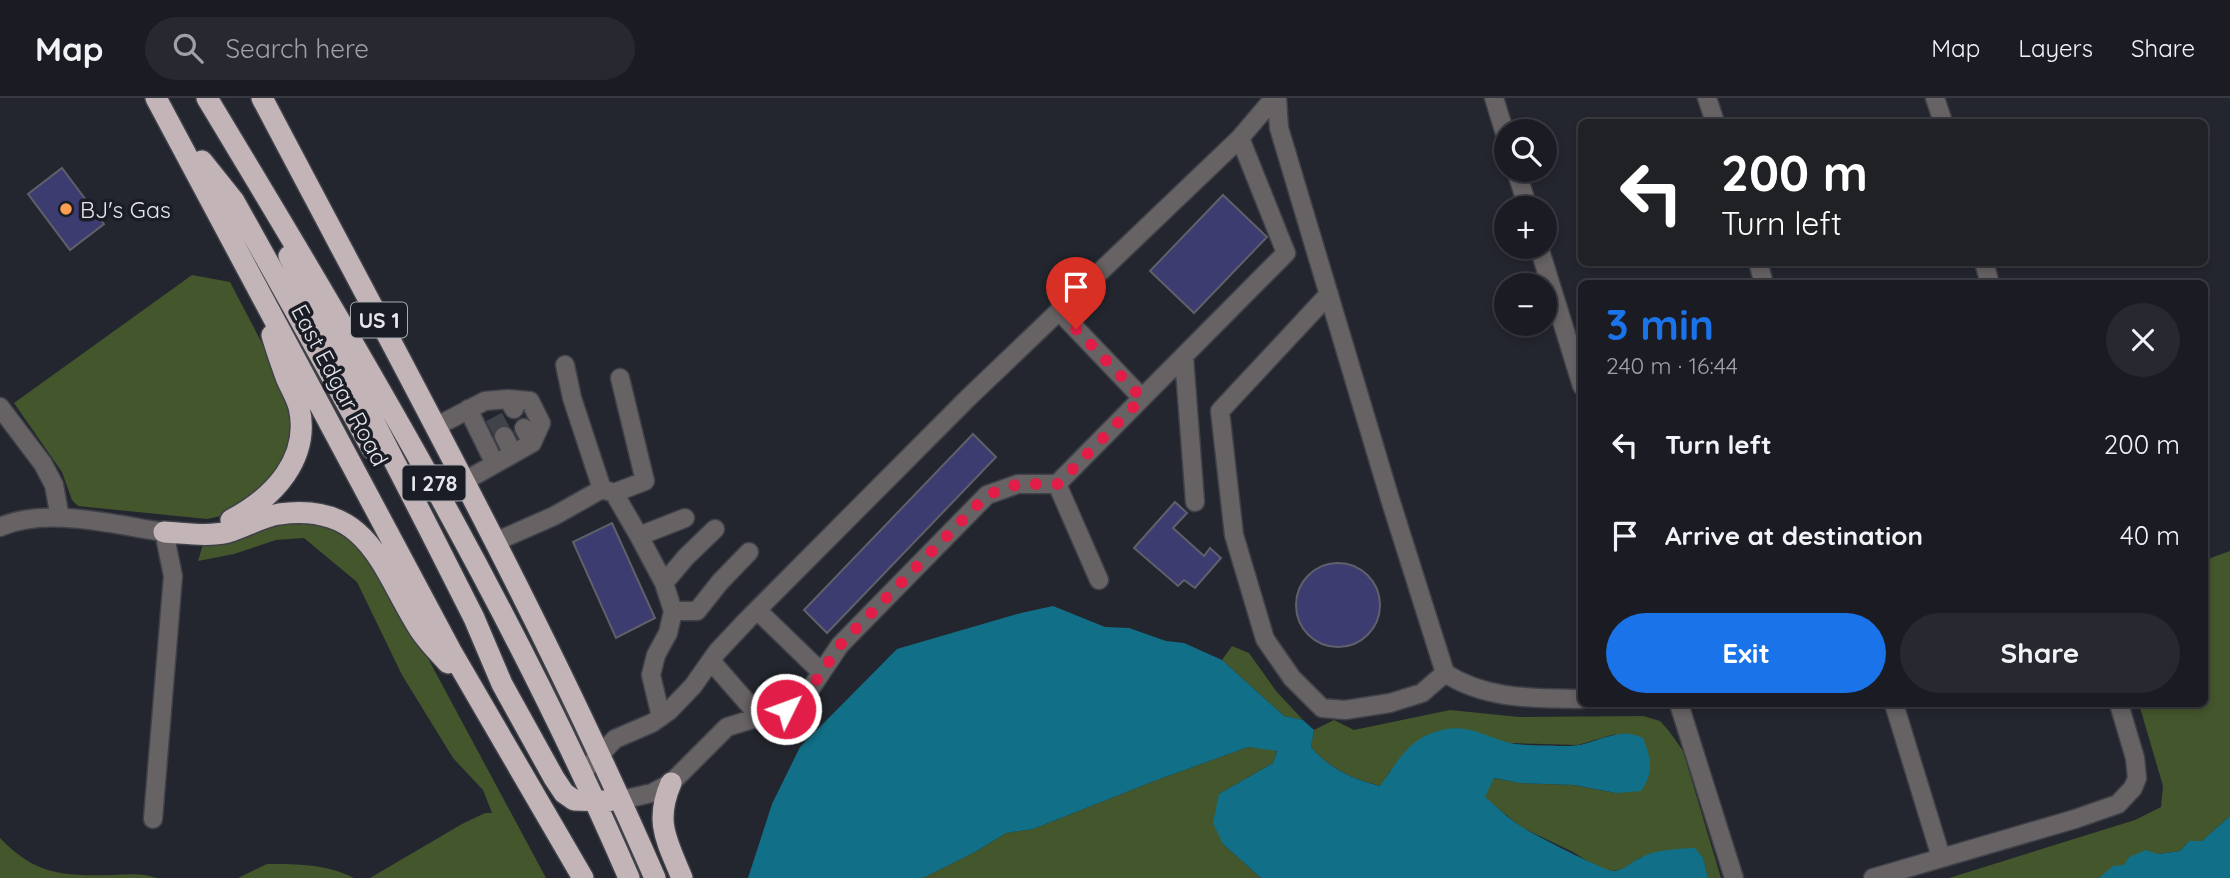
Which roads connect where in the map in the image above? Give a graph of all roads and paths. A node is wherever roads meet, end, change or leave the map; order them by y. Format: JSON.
{"nodes":[{"id":1,"x":207,"y":98,"type":"edge"},
{"id":2,"x":262,"y":98,"type":"edge"},
{"id":3,"x":1275,"y":98,"type":"edge"},
{"id":4,"x":1494,"y":98,"type":"edge"},
{"id":5,"x":1707,"y":98,"type":"edge"},
{"id":6,"x":1935,"y":98,"type":"edge"},
{"id":7,"x":160,"y":105,"type":"edge"},
{"id":8,"x":1500,"y":119,"type":"edge"},
{"id":9,"x":1714,"y":119,"type":"edge"},
{"id":10,"x":1942,"y":119,"type":"edge"},
{"id":11,"x":1240,"y":138,"type":"junction"},
{"id":12,"x":270,"y":201,"type":"junction"},
{"id":13,"x":1543,"y":259,"type":"edge"},
{"id":14,"x":247,"y":266,"type":"junction"},
{"id":15,"x":1329,"y":294,"type":"junction"},
{"id":16,"x":1060,"y":312,"type":"junction"},
{"id":17,"x":1184,"y":357,"type":"junction"},
{"id":18,"x":565,"y":365,"type":"dead end"},
{"id":19,"x":1578,"y":373,"type":"edge"},
{"id":20,"x":620,"y":378,"type":"dead end"},
{"id":21,"x":1142,"y":398,"type":"junction"},
{"id":22,"x":485,"y":401,"type":"junction"},
{"id":23,"x":0,"y":407,"type":"edge"},
{"id":24,"x":468,"y":409,"type":"junction"},
{"id":25,"x":494,"y":417,"type":"tunnel mouth"},
{"id":26,"x":435,"y":427,"type":"junction"},
{"id":27,"x":503,"y":436,"type":"tunnel mouth"},
{"id":28,"x":513,"y":454,"type":"junction"},
{"id":29,"x":495,"y":464,"type":"junction"},
{"id":30,"x":463,"y":482,"type":"junction"},
{"id":31,"x":1058,"y":484,"type":"junction"},
{"id":32,"x":608,"y":491,"type":"junction"},
{"id":33,"x":1195,"y":502,"type":"dead end"},
{"id":34,"x":60,"y":518,"type":"junction"},
{"id":35,"x":685,"y":518,"type":"dead end"},
{"id":36,"x":0,"y":527,"type":"edge"},
{"id":37,"x":715,"y":529,"type":"dead end"},
{"id":38,"x":164,"y":532,"type":"junction"},
{"id":39,"x":639,"y":536,"type":"junction"},
{"id":40,"x":495,"y":542,"type":"junction"},
{"id":41,"x":749,"y":552,"type":"dead end"},
{"id":42,"x":1099,"y":580,"type":"dead end"},
{"id":43,"x":664,"y":583,"type":"junction"},
{"id":44,"x":757,"y":610,"type":"junction"},
{"id":45,"x":673,"y":611,"type":"junction"},
{"id":46,"x":711,"y":660,"type":"junction"},
{"id":47,"x":821,"y":672,"type":"junction"},
{"id":48,"x":1445,"y":673,"type":"junction"},
{"id":49,"x":502,"y":684,"type":"junction"},
{"id":50,"x":1578,"y":699,"type":"edge"},
{"id":51,"x":480,"y":702,"type":"junction"},
{"id":52,"x":1680,"y":707,"type":"edge"},
{"id":53,"x":1895,"y":707,"type":"edge"},
{"id":54,"x":2120,"y":707,"type":"edge"},
{"id":55,"x":662,"y":717,"type":"junction"},
{"id":56,"x":760,"y":717,"type":"junction"},
{"id":57,"x":600,"y":754,"type":"junction"},
{"id":58,"x":582,"y":773,"type":"junction"},
{"id":59,"x":671,"y":783,"type":"junction"},
{"id":60,"x":621,"y":800,"type":"junction"},
{"id":61,"x":596,"y":802,"type":"junction"},
{"id":62,"x":153,"y":819,"type":"dead end"},
{"id":63,"x":1941,"y":857,"type":"junction"},
{"id":64,"x":583,"y":878,"type":"edge"},
{"id":65,"x":629,"y":878,"type":"edge"},
{"id":66,"x":655,"y":878,"type":"edge"},
{"id":67,"x":682,"y":878,"type":"edge"},
{"id":68,"x":1734,"y":878,"type":"edge"},
{"id":69,"x":1873,"y":878,"type":"edge"}],
"edges":[{"from":1,"to":12,"type":"highway","number":"I 278"},
{"from":2,"to":26,"type":"highway","number":"US 1"},
{"from":3,"to":11,"type":"lane"},
{"from":3,"to":15,"type":"lane"},
{"from":4,"to":8,"type":"lane"},
{"from":5,"to":9,"type":"lane"},
{"from":6,"to":10,"type":"lane"},
{"from":7,"to":14,"type":"highway","name":"East Edgar Road"},
{"from":7,"to":49,"type":"highway"},
{"from":11,"to":16,"type":"lane"},
{"from":11,"to":17,"type":"lane"},
{"from":12,"to":49,"type":"highway"},
{"from":12,"to":58,"type":"highway","number":"I 278"},
{"from":13,"to":19,"type":"lane"},
{"from":14,"to":38,"type":"highway"},
{"from":14,"to":51,"type":"highway","name":"East Edgar Road"},
{"from":15,"to":48,"type":"lane"},
{"from":15,"to":48,"type":"lane"},
{"from":16,"to":21,"type":"lane"},
{"from":16,"to":44,"type":"lane"},
{"from":17,"to":21,"type":"lane"},
{"from":17,"to":33,"type":"lane"},
{"from":18,"to":32,"type":"lane"},
{"from":20,"to":32,"type":"lane"},
{"from":21,"to":31,"type":"lane"},
{"from":22,"to":24,"type":"lane"},
{"from":22,"to":25,"type":"lane"},
{"from":22,"to":28,"type":"lane"},
{"from":23,"to":34,"type":"lane"},
{"from":24,"to":26,"type":"lane"},
{"from":24,"to":29,"type":"lane"},
{"from":26,"to":30,"type":"highway","number":"US 1"},
{"from":27,"to":28,"type":"lane"},
{"from":28,"to":29,"type":"lane"},
{"from":29,"to":30,"type":"lane"},
{"from":30,"to":40,"type":"highway","number":"US 1"},
{"from":31,"to":42,"type":"lane"},
{"from":31,"to":47,"type":"lane"},
{"from":32,"to":39,"type":"lane"},
{"from":32,"to":40,"type":"lane"},
{"from":34,"to":36,"type":"lane"},
{"from":34,"to":38,"type":"lane"},
{"from":35,"to":39,"type":"lane"},
{"from":37,"to":43,"type":"lane"},
{"from":38,"to":51,"type":"highway"},
{"from":38,"to":62,"type":"lane"},
{"from":39,"to":43,"type":"lane"},
{"from":40,"to":57,"type":"highway","number":"US 1"},
{"from":41,"to":45,"type":"lane"},
{"from":43,"to":45,"type":"lane"},
{"from":44,"to":46,"type":"lane"},
{"from":44,"to":47,"type":"lane"},
{"from":45,"to":55,"type":"lane"},
{"from":46,"to":55,"type":"lane"},
{"from":46,"to":56,"type":"lane"},
{"from":47,"to":56,"type":"lane"},
{"from":48,"to":50,"type":"lane"},
{"from":49,"to":61,"type":"highway"},
{"from":51,"to":64,"type":"highway","name":"East Edgar Road"},
{"from":52,"to":68,"type":"lane"},
{"from":53,"to":63,"type":"lane"},
{"from":54,"to":63,"type":"lane"},
{"from":55,"to":57,"type":"lane"},
{"from":56,"to":59,"type":"lane"},
{"from":57,"to":58,"type":"lane"},
{"from":57,"to":60,"type":"highway","number":"US 1"},
{"from":58,"to":61,"type":"highway","number":"I 278"},
{"from":59,"to":60,"type":"lane"},
{"from":59,"to":67,"type":"highway"},
{"from":60,"to":61,"type":"highway"},
{"from":60,"to":66,"type":"highway","number":"US 1"},
{"from":61,"to":65,"type":"highway"},
{"from":63,"to":69,"type":"lane"}]}
